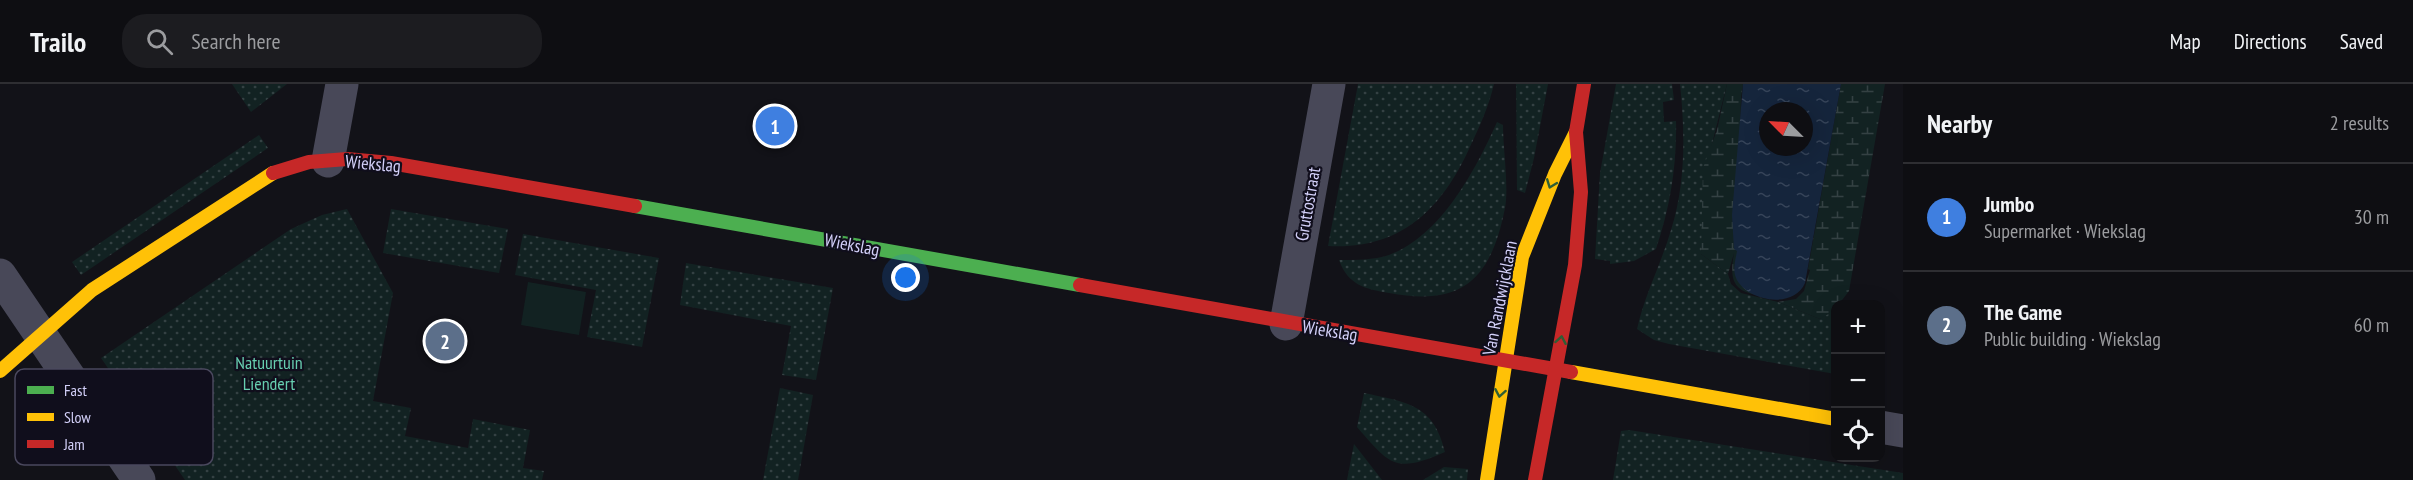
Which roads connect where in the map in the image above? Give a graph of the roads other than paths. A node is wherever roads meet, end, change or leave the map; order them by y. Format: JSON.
{"nodes":[{"id":1,"x":342,"y":84,"type":"edge"},
{"id":2,"x":1329,"y":84,"type":"edge"},
{"id":3,"x":1584,"y":84,"type":"edge"},
{"id":4,"x":1576,"y":132,"type":"junction"},
{"id":5,"x":328,"y":161,"type":"junction"},
{"id":6,"x":0,"y":275,"type":"edge"},
{"id":7,"x":1286,"y":324,"type":"junction"},
{"id":8,"x":41,"y":336,"type":"junction"},
{"id":9,"x":1506,"y":360,"type":"junction"},
{"id":10,"x":63,"y":369,"type":"edge"},
{"id":11,"x":1556,"y":369,"type":"junction"},
{"id":12,"x":0,"y":371,"type":"edge"},
{"id":13,"x":1831,"y":418,"type":"edge"},
{"id":14,"x":1885,"y":428,"type":"edge"},
{"id":15,"x":1903,"y":431,"type":"edge"},
{"id":16,"x":129,"y":465,"type":"edge"},
{"id":17,"x":139,"y":480,"type":"edge"},
{"id":18,"x":1487,"y":480,"type":"edge"},
{"id":19,"x":1535,"y":480,"type":"edge"}],
"edges":[{"from":1,"to":5,"type":"street"},
{"from":2,"to":7,"type":"street","name":"Gruttostraat"},
{"from":3,"to":4,"type":"street","name":"Van Randwijcklaan"},
{"from":4,"to":9,"type":"street","name":"Van Randwijcklaan","one_way":true},
{"from":11,"to":4,"type":"street","name":"Van Randwijcklaan","one_way":true},
{"from":5,"to":7,"type":"street","name":"Wiekslag"},
{"from":5,"to":8,"type":"street","name":"Wiekslag"},
{"from":6,"to":8,"type":"street"},
{"from":7,"to":9,"type":"street","name":"Wiekslag"},
{"from":8,"to":10,"type":"street"},
{"from":8,"to":12,"type":"street","name":"Wiekslag"},
{"from":9,"to":11,"type":"street","name":"Wiekslag"},
{"from":9,"to":18,"type":"street","name":"Van Randwijcklaan","one_way":true},
{"from":11,"to":13,"type":"street","name":"Wiekslag"},
{"from":11,"to":19,"type":"street","name":"Van Randwijcklaan"},
{"from":14,"to":15,"type":"street"},
{"from":16,"to":17,"type":"street"}]}
